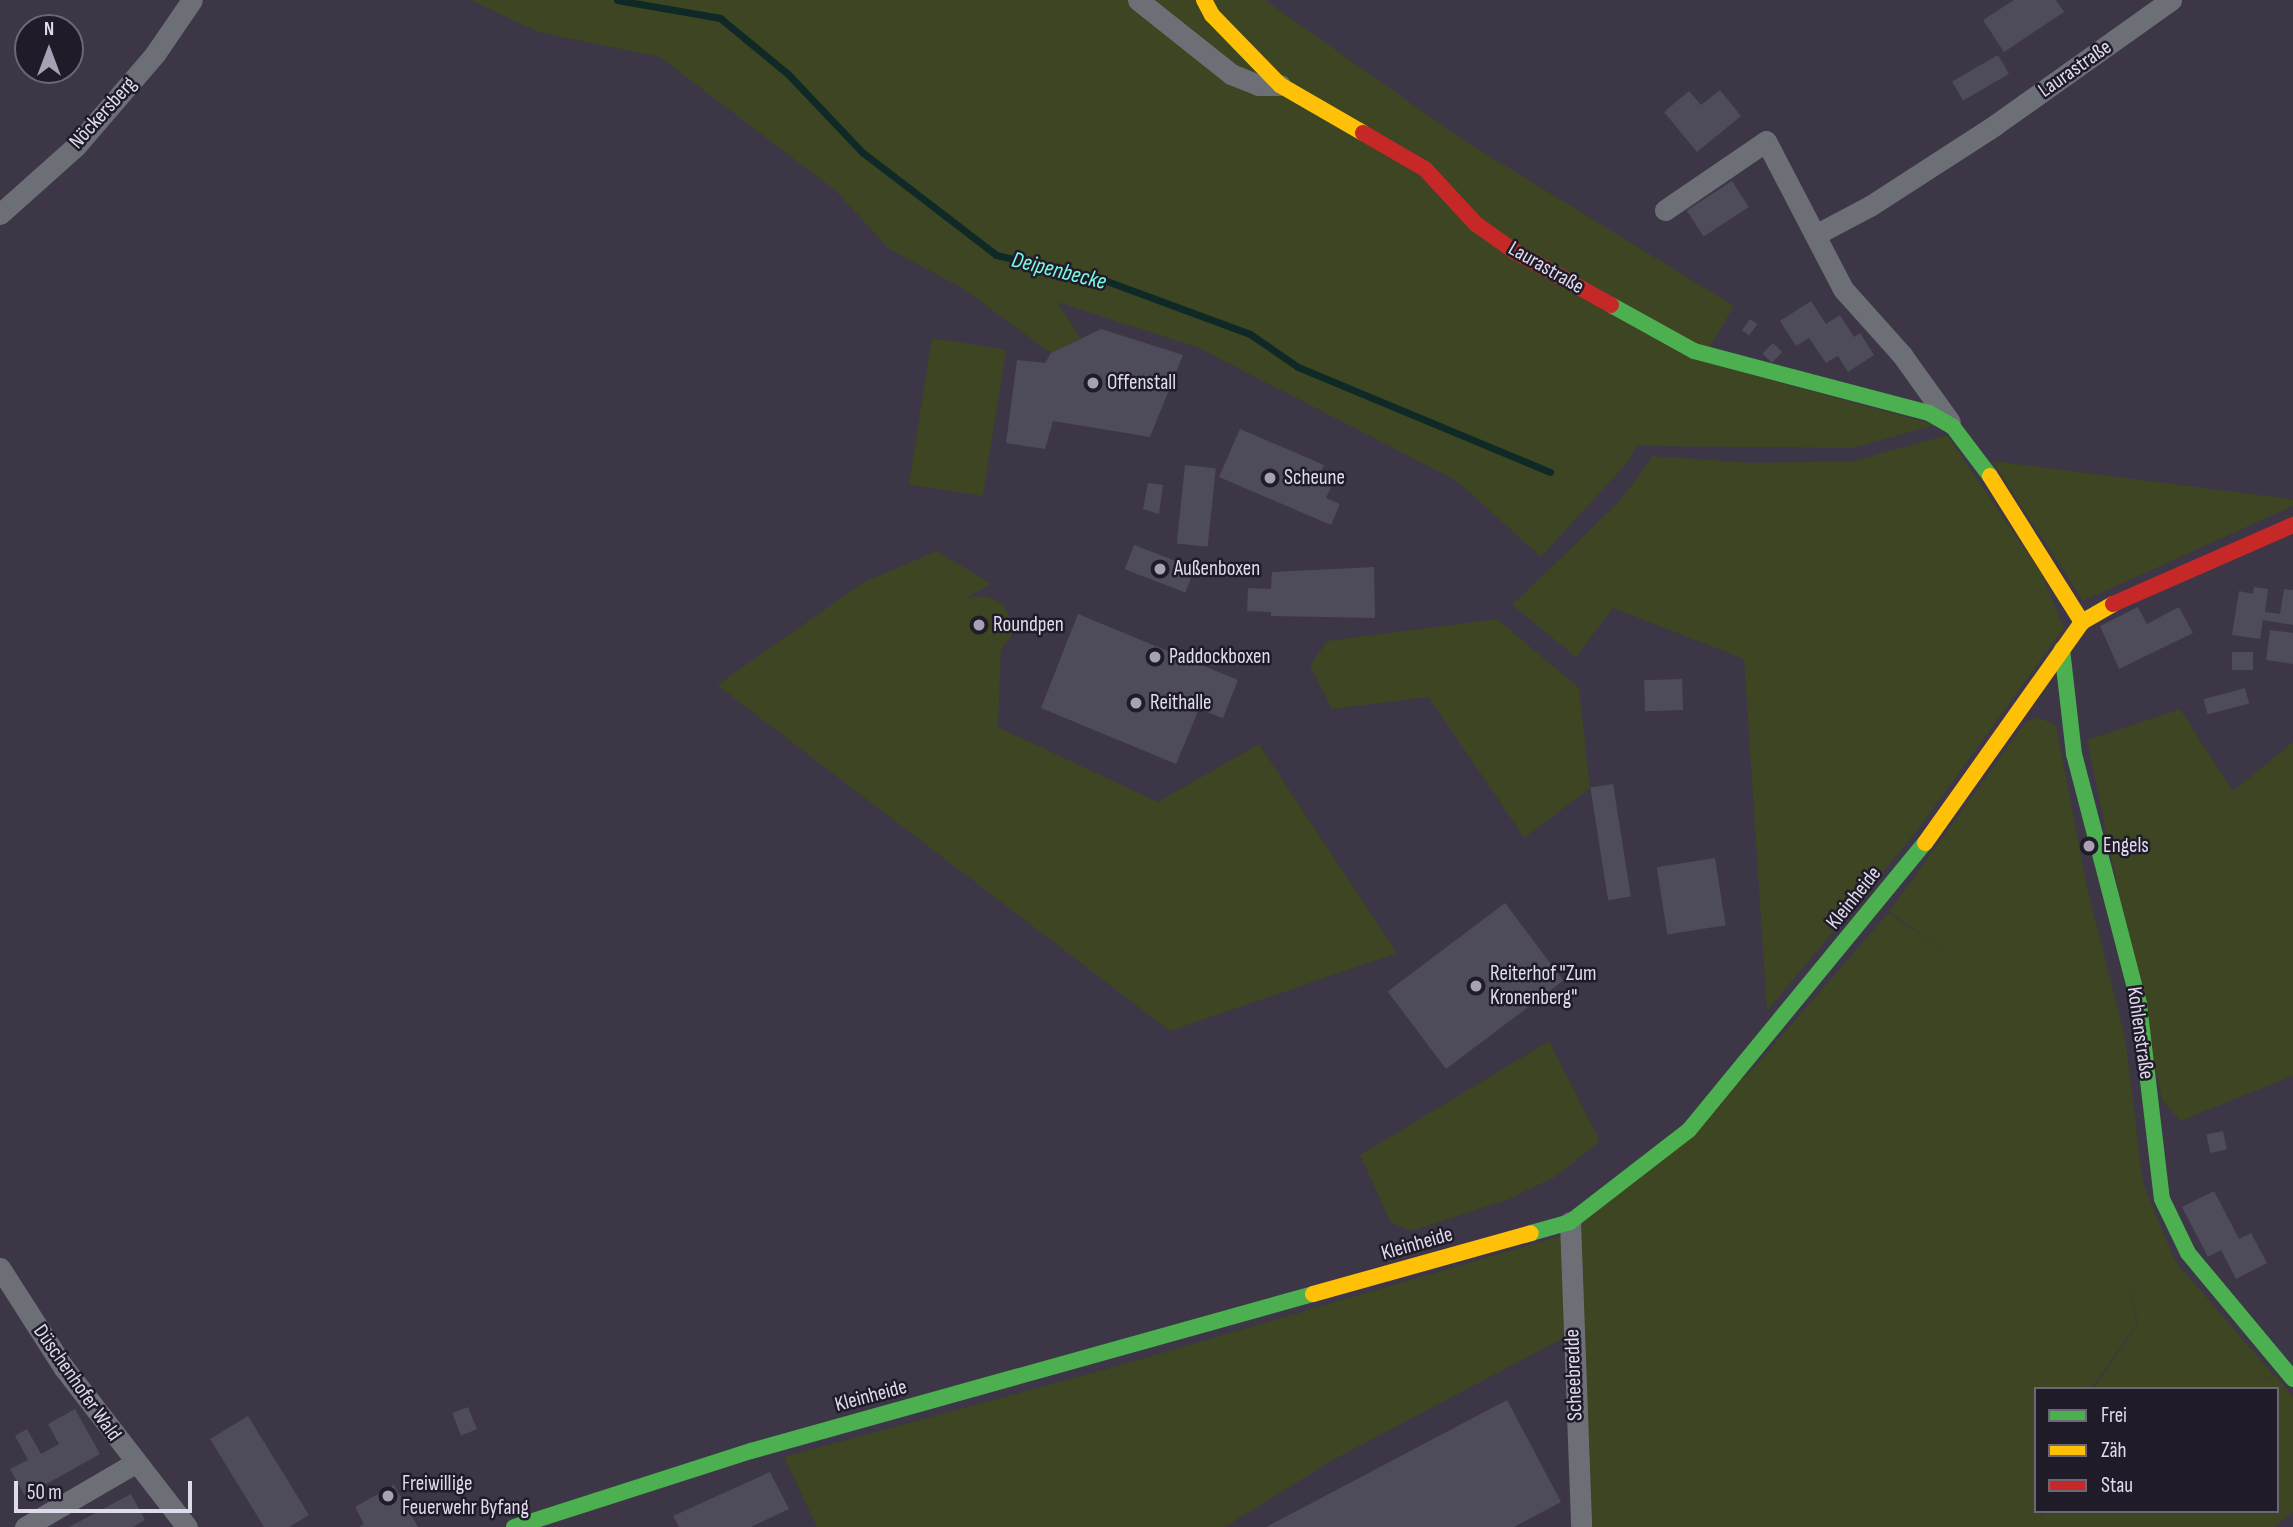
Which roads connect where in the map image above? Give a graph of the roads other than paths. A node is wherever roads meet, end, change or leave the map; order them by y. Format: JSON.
{"nodes":[{"id":1,"x":192,"y":0,"type":"edge"},
{"id":2,"x":1138,"y":0,"type":"edge"},
{"id":3,"x":1204,"y":0,"type":"edge"},
{"id":4,"x":2171,"y":0,"type":"edge"},
{"id":5,"x":1280,"y":85,"type":"junction"},
{"id":6,"x":1665,"y":210,"type":"dead end"},
{"id":7,"x":0,"y":214,"type":"edge"},
{"id":8,"x":1815,"y":235,"type":"junction"},
{"id":9,"x":1953,"y":427,"type":"junction"},
{"id":10,"x":2293,"y":525,"type":"edge"},
{"id":11,"x":2082,"y":622,"type":"junction"},
{"id":12,"x":2062,"y":649,"type":"junction"},
{"id":13,"x":1570,"y":1222,"type":"junction"},
{"id":14,"x":0,"y":1268,"type":"edge"},
{"id":15,"x":2293,"y":1380,"type":"edge"},
{"id":16,"x":135,"y":1463,"type":"junction"},
{"id":17,"x":25,"y":1527,"type":"edge"},
{"id":18,"x":187,"y":1527,"type":"edge"},
{"id":19,"x":514,"y":1527,"type":"edge"},
{"id":20,"x":1581,"y":1527,"type":"edge"}],
"edges":[{"from":1,"to":7,"type":"street","name":"Nöckersberg"},
{"from":2,"to":5,"type":"street"},
{"from":3,"to":5,"type":"street","name":"Laurastraße"},
{"from":4,"to":8,"type":"street","name":"Laurastraße"},
{"from":5,"to":9,"type":"street","name":"Laurastraße"},
{"from":6,"to":8,"type":"street","name":"Laurastraße"},
{"from":8,"to":9,"type":"street","name":"Laurastraße"},
{"from":9,"to":11,"type":"street","name":"Laurastraße"},
{"from":10,"to":11,"type":"street"},
{"from":11,"to":12,"type":"street","name":"Kleinheide"},
{"from":12,"to":13,"type":"street","name":"Kleinheide"},
{"from":12,"to":15,"type":"street","name":"Kohlenstraße"},
{"from":13,"to":19,"type":"street","name":"Kleinheide"},
{"from":13,"to":20,"type":"street","name":"Scheebredde"},
{"from":14,"to":16,"type":"street","name":"Düschenhofer Wald"},
{"from":16,"to":17,"type":"street"},
{"from":16,"to":18,"type":"street","name":"Düschenhofer Wald"}]}
